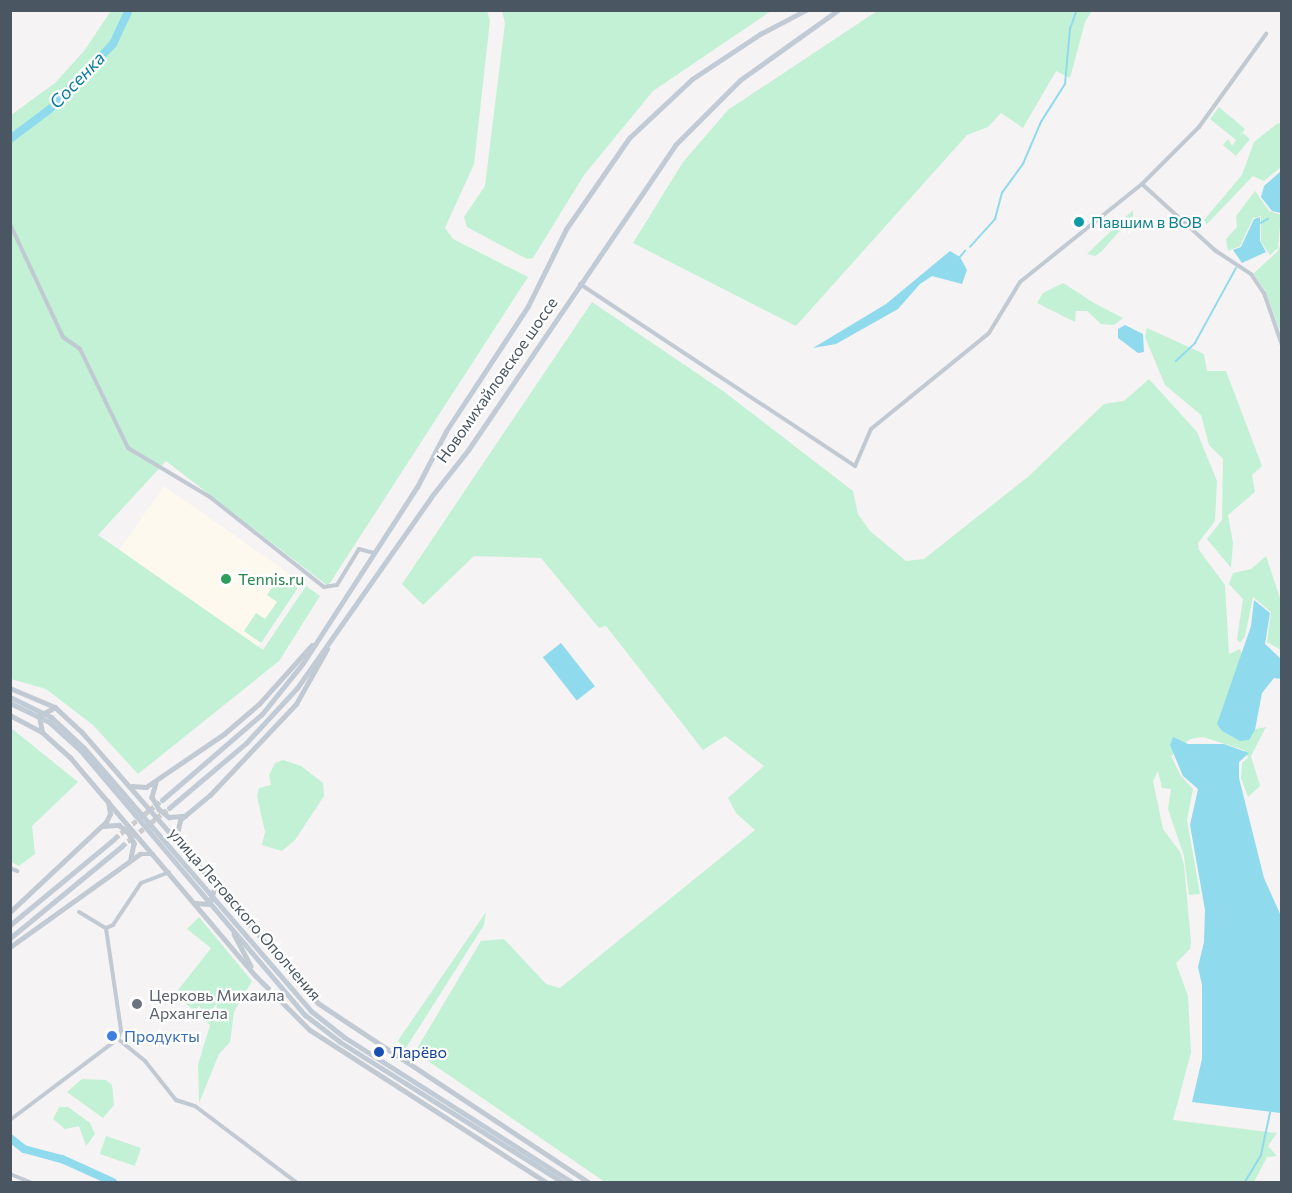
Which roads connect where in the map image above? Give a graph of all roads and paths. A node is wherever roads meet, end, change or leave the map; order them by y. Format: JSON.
{"nodes":[{"id":1,"x":806,"y":10,"type":"edge"},
{"id":2,"x":838,"y":10,"type":"edge"},
{"id":3,"x":1266,"y":34,"type":"dead end"},
{"id":4,"x":1142,"y":184,"type":"junction"},
{"id":5,"x":10,"y":224,"type":"edge"},
{"id":6,"x":580,"y":284,"type":"junction"},
{"id":7,"x":1281,"y":345,"type":"edge"},
{"id":8,"x":375,"y":553,"type":"junction"},
{"id":9,"x":322,"y":634,"type":"junction"},
{"id":10,"x":331,"y":642,"type":"junction"},
{"id":11,"x":10,"y":688,"type":"edge"},
{"id":12,"x":10,"y":697,"type":"edge"},
{"id":13,"x":10,"y":703,"type":"edge"},
{"id":14,"x":55,"y":707,"type":"junction"},
{"id":15,"x":41,"y":714,"type":"junction"},
{"id":16,"x":10,"y":715,"type":"edge"},
{"id":17,"x":42,"y":732,"type":"junction"},
{"id":18,"x":159,"y":778,"type":"junction"},
{"id":19,"x":127,"y":783,"type":"junction"},
{"id":20,"x":106,"y":797,"type":"junction"},
{"id":21,"x":162,"y":800,"type":"tunnel mouth"},
{"id":22,"x":169,"y":808,"type":"tunnel mouth"},
{"id":23,"x":186,"y":816,"type":"junction"},
{"id":24,"x":99,"y":828,"type":"junction"},
{"id":25,"x":115,"y":838,"type":"tunnel mouth"},
{"id":26,"x":177,"y":841,"type":"junction"},
{"id":27,"x":122,"y":846,"type":"tunnel mouth"},
{"id":28,"x":155,"y":855,"type":"junction"},
{"id":29,"x":130,"y":862,"type":"junction"},
{"id":30,"x":10,"y":868,"type":"edge"},
{"id":31,"x":17,"y":871,"type":"dead end"},
{"id":32,"x":169,"y":872,"type":"junction"},
{"id":33,"x":215,"y":887,"type":"junction"},
{"id":34,"x":211,"y":902,"type":"junction"},
{"id":35,"x":195,"y":903,"type":"junction"},
{"id":36,"x":10,"y":912,"type":"edge"},
{"id":37,"x":79,"y":912,"type":"dead end"},
{"id":38,"x":10,"y":925,"type":"edge"},
{"id":39,"x":106,"y":928,"type":"junction"},
{"id":40,"x":233,"y":932,"type":"junction"},
{"id":41,"x":10,"y":938,"type":"edge"},
{"id":42,"x":10,"y":946,"type":"edge"},
{"id":43,"x":256,"y":976,"type":"junction"},
{"id":44,"x":118,"y":1039,"type":"junction"},
{"id":45,"x":13,"y":1119,"type":"edge"},
{"id":46,"x":10,"y":1174,"type":"edge"},
{"id":47,"x":30,"y":1182,"type":"edge"},
{"id":48,"x":296,"y":1182,"type":"edge"},
{"id":49,"x":546,"y":1182,"type":"edge"},
{"id":50,"x":561,"y":1182,"type":"edge"},
{"id":51,"x":572,"y":1182,"type":"edge"},
{"id":52,"x":588,"y":1182,"type":"edge"}],
"edges":[{"from":1,"to":8,"type":"main road","name":"Новомихайловское шоссе"},
{"from":2,"to":6,"type":"main road","name":"Новомихайловское шоссе"},
{"from":3,"to":4,"type":"street"},
{"from":4,"to":6,"type":"street"},
{"from":4,"to":7,"type":"street"},
{"from":5,"to":8,"type":"street"},
{"from":6,"to":10,"type":"main road","name":"Новомихайловское шоссе"},
{"from":8,"to":9,"type":"main road","name":"Новомихайловское шоссе"},
{"from":9,"to":18,"type":"street"},
{"from":9,"to":21,"type":"main road","name":"Новомихайловское шоссе"},
{"from":10,"to":22,"type":"main road","name":"Новомихайловское шоссе"},
{"from":10,"to":23,"type":"street"},
{"from":11,"to":14,"type":"street"},
{"from":12,"to":15,"type":"main road","name":"улица Летовского Ополчения"},
{"from":13,"to":15,"type":"main road","name":"улица Летовского Ополчения"},
{"from":14,"to":15,"type":"street"},
{"from":14,"to":19,"type":"street"},
{"from":15,"to":17,"type":"street"},
{"from":15,"to":34,"type":"main road","name":"улица Летовского Ополчения"},
{"from":16,"to":17,"type":"street"},
{"from":17,"to":20,"type":"street"},
{"from":18,"to":19,"type":"street"},
{"from":18,"to":23,"type":"street"},
{"from":19,"to":26,"type":"street"},
{"from":20,"to":24,"type":"street"},
{"from":20,"to":28,"type":"street"},
{"from":23,"to":26,"type":"street"},
{"from":24,"to":29,"type":"street"},
{"from":24,"to":36,"type":"street"},
{"from":25,"to":38,"type":"main road"},
{"from":26,"to":33,"type":"street"},
{"from":27,"to":41,"type":"main road"},
{"from":28,"to":29,"type":"street"},
{"from":28,"to":32,"type":"street"},
{"from":29,"to":42,"type":"street"},
{"from":30,"to":31,"type":"street"},
{"from":32,"to":35,"type":"street"},
{"from":32,"to":39,"type":"street"},
{"from":33,"to":34,"type":"street"},
{"from":33,"to":52,"type":"street"},
{"from":34,"to":35,"type":"street"},
{"from":34,"to":40,"type":"main road","name":"улица Летовского Ополчения"},
{"from":34,"to":51,"type":"main road","name":"улица Летовского Ополчения"},
{"from":35,"to":43,"type":"street"},
{"from":37,"to":39,"type":"street"},
{"from":39,"to":44,"type":"street"},
{"from":40,"to":43,"type":"street"},
{"from":40,"to":50,"type":"main road","name":"улица Летовского Ополчения"},
{"from":43,"to":49,"type":"street"},
{"from":44,"to":45,"type":"street"},
{"from":44,"to":48,"type":"street"},
{"from":46,"to":47,"type":"street"}]}
